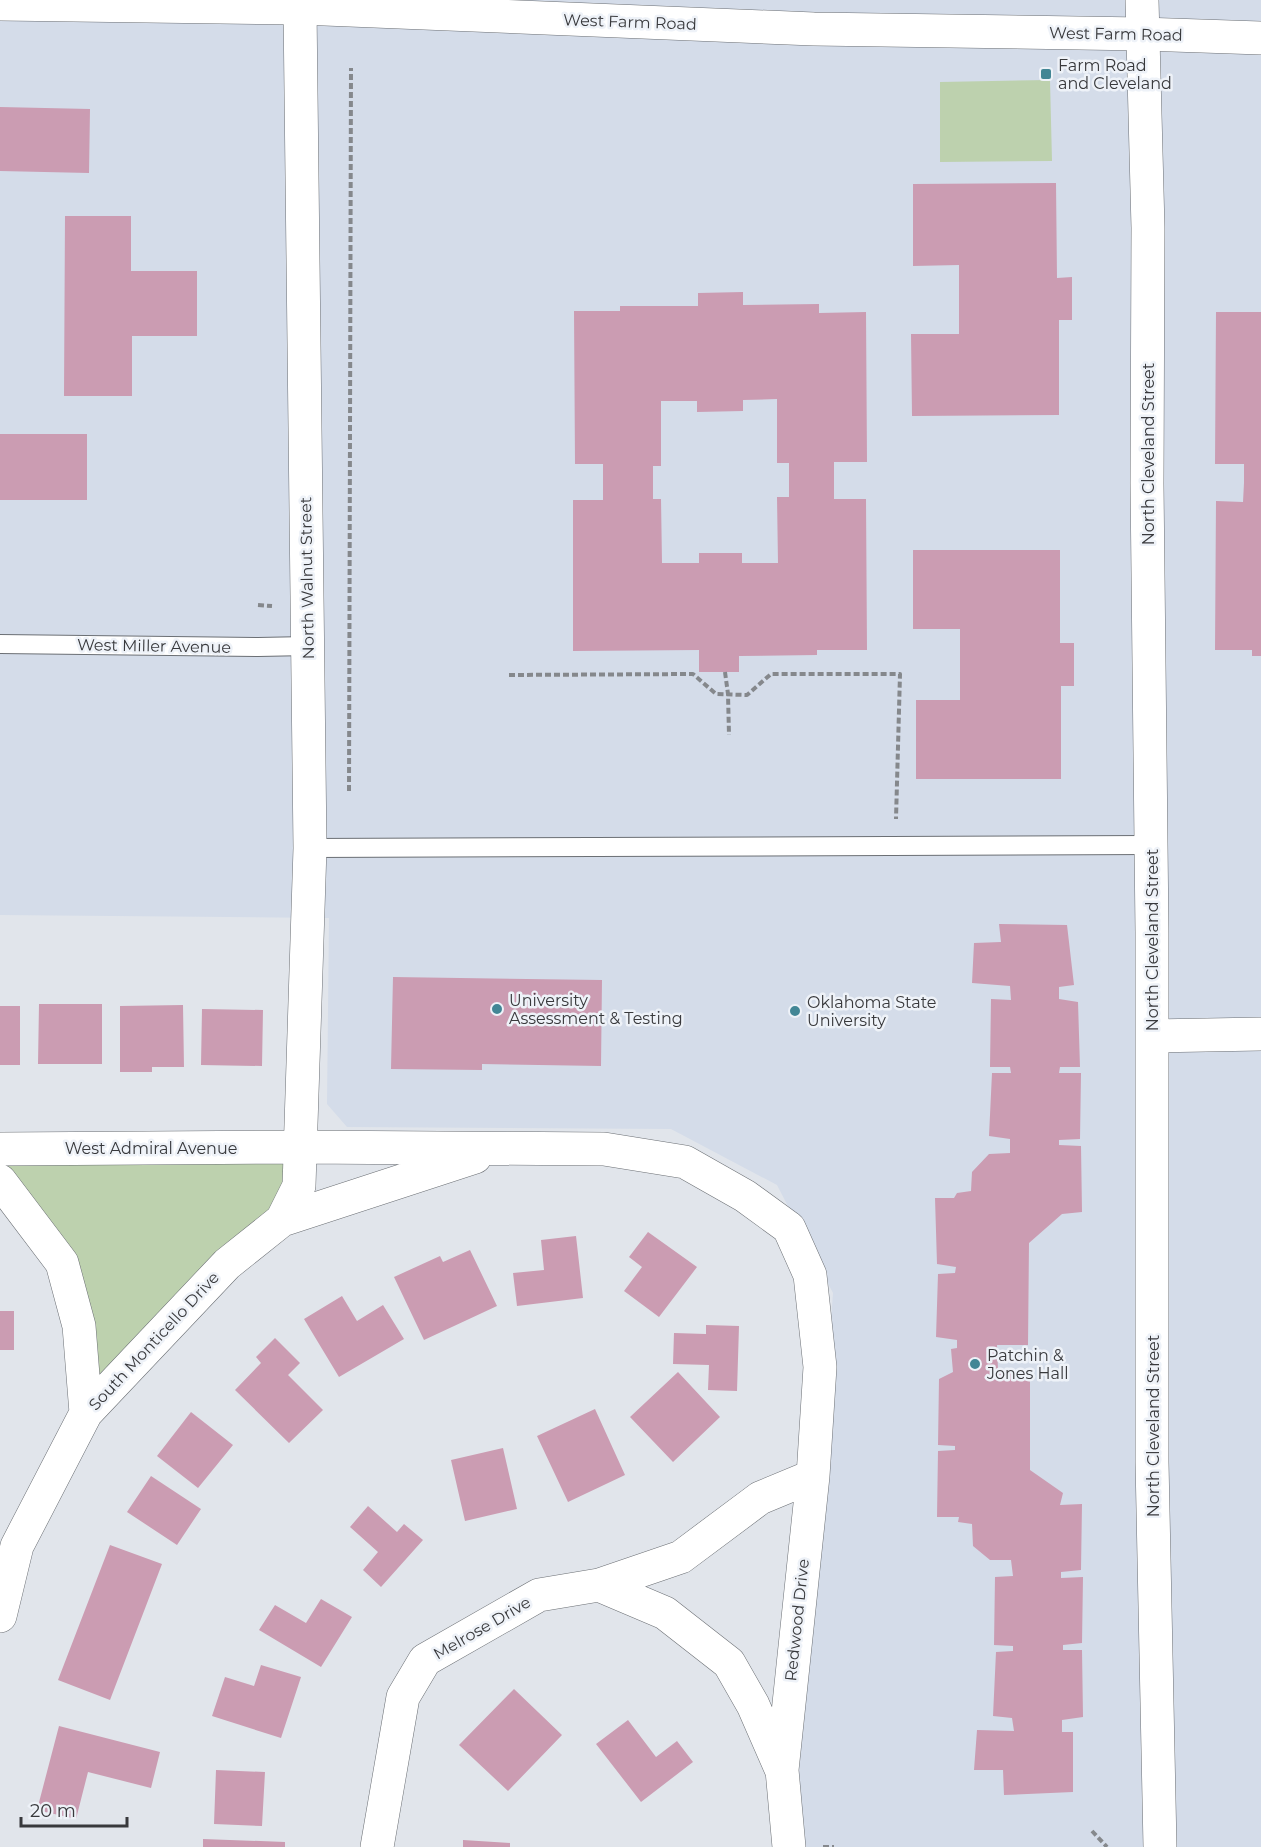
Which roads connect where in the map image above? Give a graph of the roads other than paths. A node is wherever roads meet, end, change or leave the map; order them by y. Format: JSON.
{"nodes":[{"id":1,"x":1142,"y":0,"type":"edge"},
{"id":2,"x":0,"y":4,"type":"edge"},
{"id":3,"x":300,"y":8,"type":"junction"},
{"id":4,"x":1142,"y":34,"type":"junction"},
{"id":5,"x":1261,"y":38,"type":"edge"},
{"id":6,"x":0,"y":644,"type":"edge"},
{"id":7,"x":308,"y":646,"type":"junction"},
{"id":8,"x":1151,"y":845,"type":"junction"},
{"id":9,"x":309,"y":848,"type":"junction"},
{"id":10,"x":1261,"y":1034,"type":"edge"},
{"id":11,"x":1152,"y":1036,"type":"junction"},
{"id":12,"x":301,"y":1147,"type":"junction"},
{"id":13,"x":502,"y":1148,"type":"junction"},
{"id":14,"x":0,"y":1149,"type":"edge"},
{"id":15,"x":0,"y":1181,"type":"edge"},
{"id":16,"x":282,"y":1220,"type":"junction"},
{"id":17,"x":818,"y":1393,"type":"joint"},
{"id":18,"x":86,"y":1413,"type":"junction"},
{"id":19,"x":813,"y":1476,"type":"junction"},
{"id":20,"x":9,"y":1546,"type":"edge"},
{"id":21,"x":599,"y":1584,"type":"junction"},
{"id":22,"x":0,"y":1616,"type":"edge"},
{"id":23,"x":782,"y":1770,"type":"junction"},
{"id":24,"x":378,"y":1847,"type":"edge"},
{"id":25,"x":789,"y":1847,"type":"edge"},
{"id":26,"x":1160,"y":1847,"type":"edge"}],
"edges":[{"from":1,"to":4,"type":"street","name":"North Cleveland Street"},
{"from":2,"to":3,"type":"street","name":"West Farm Road"},
{"from":3,"to":4,"type":"street","name":"West Farm Road"},
{"from":3,"to":7,"type":"street","name":"North Walnut Street"},
{"from":4,"to":5,"type":"street","name":"West Farm Road"},
{"from":4,"to":8,"type":"street","name":"North Cleveland Street"},
{"from":6,"to":7,"type":"lane","name":"West Miller Avenue"},
{"from":7,"to":9,"type":"street","name":"North Walnut Street"},
{"from":8,"to":9,"type":"lane"},
{"from":8,"to":11,"type":"street","name":"North Cleveland Street"},
{"from":9,"to":12,"type":"street","name":"North Walnut Street"},
{"from":10,"to":11,"type":"street"},
{"from":11,"to":26,"type":"street","name":"North Cleveland Street"},
{"from":12,"to":13,"type":"street","name":"South Monticello Drive"},
{"from":12,"to":14,"type":"street","name":"West Admiral Avenue"},
{"from":12,"to":16,"type":"street","name":"South Monticello Drive"},
{"from":13,"to":16,"type":"street","name":"South Monticello Drive"},
{"from":13,"to":17,"type":"street","name":"South Monticello Drive"},
{"from":15,"to":18,"type":"street"},
{"from":16,"to":18,"type":"street","name":"South Monticello Drive"},
{"from":17,"to":19,"type":"street","name":"Redwood Drive"},
{"from":18,"to":20,"type":"street","name":"South Monticello Drive"},
{"from":19,"to":21,"type":"street","name":"Melrose Drive"},
{"from":19,"to":23,"type":"street","name":"Redwood Drive"},
{"from":20,"to":22,"type":"street","name":"South Monticello Drive"},
{"from":21,"to":23,"type":"street"},
{"from":21,"to":24,"type":"street","name":"Melrose Drive"},
{"from":23,"to":25,"type":"street","name":"Redwood Drive"}]}
